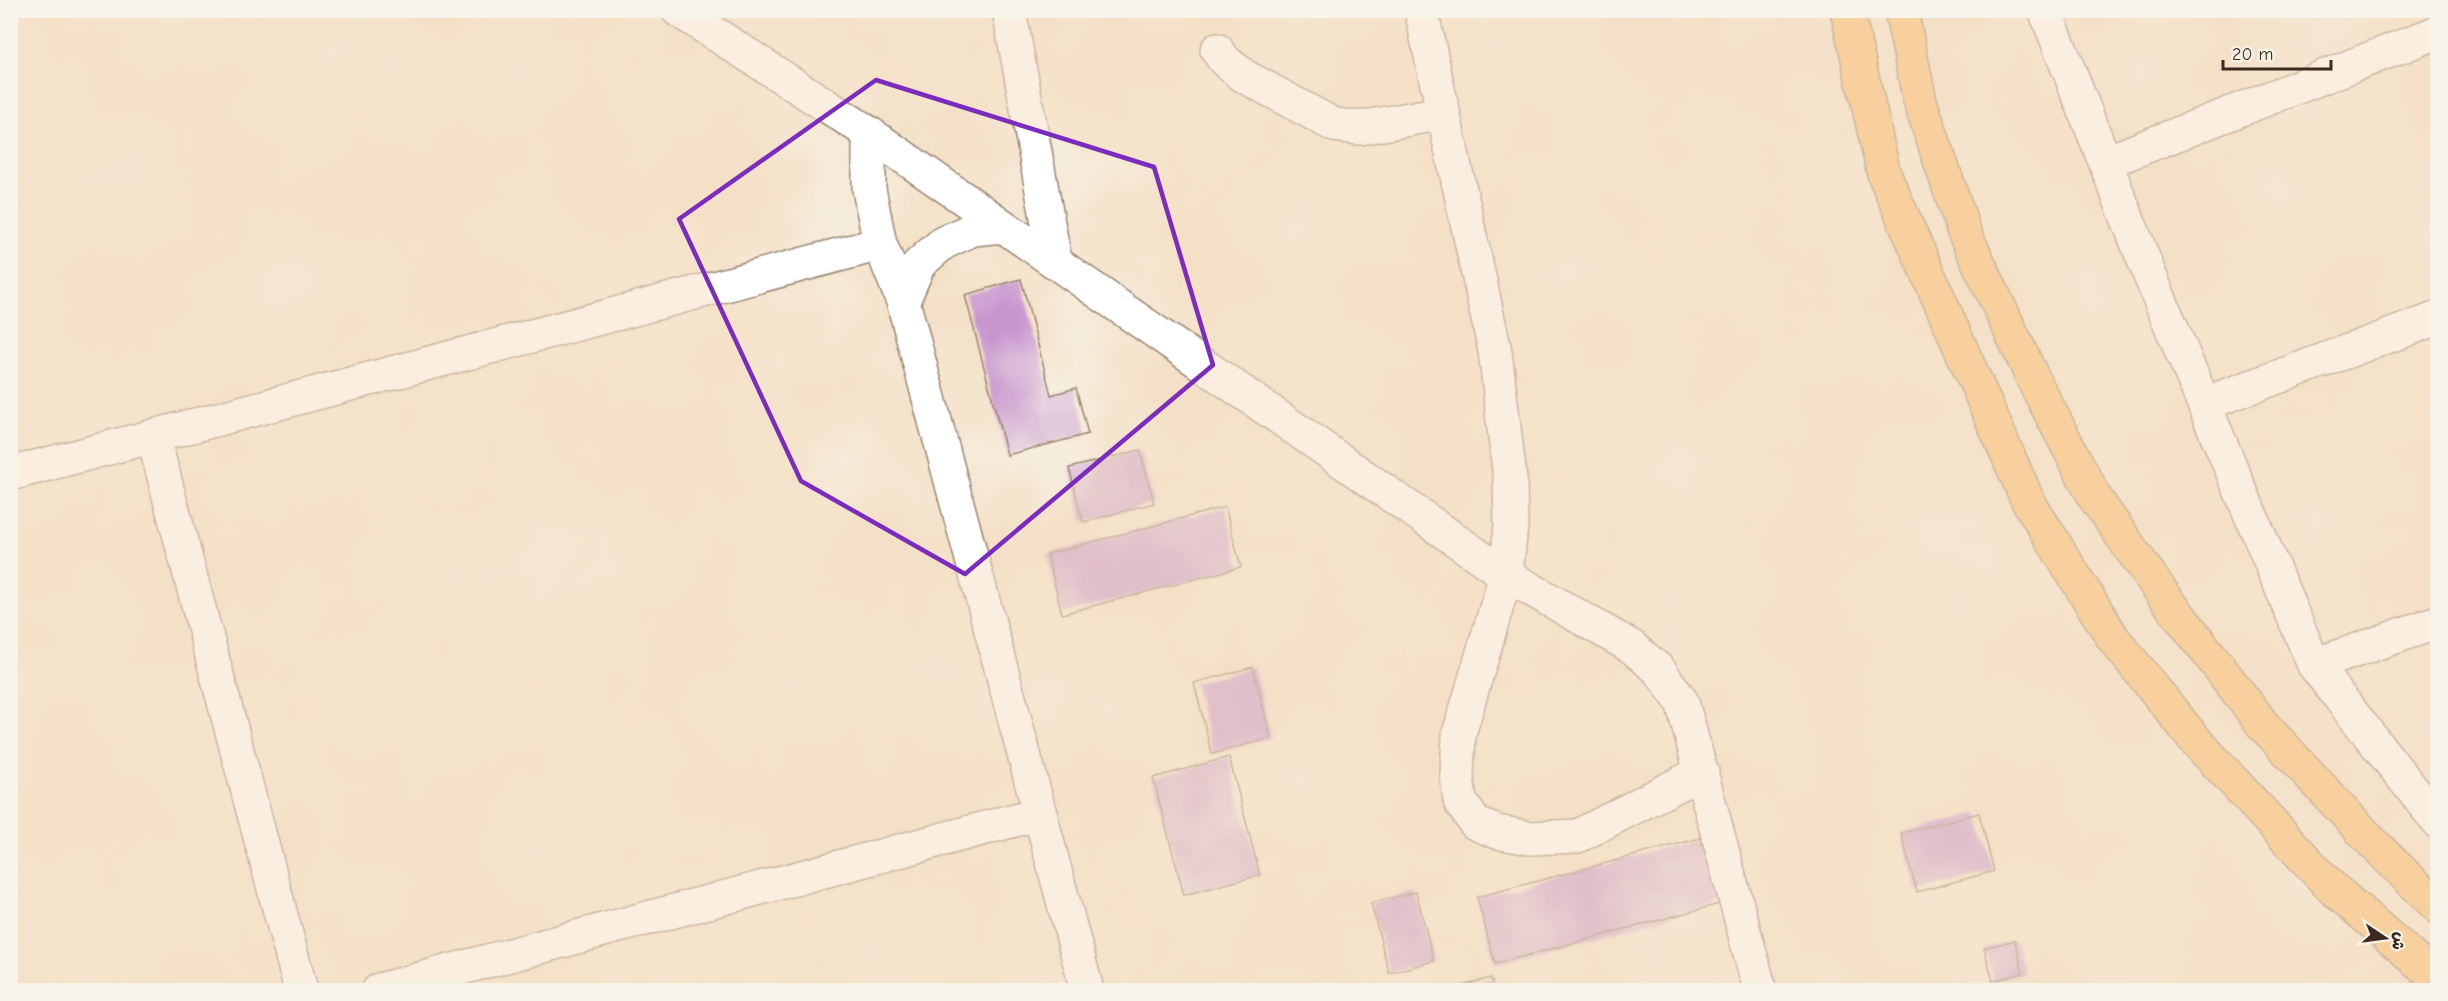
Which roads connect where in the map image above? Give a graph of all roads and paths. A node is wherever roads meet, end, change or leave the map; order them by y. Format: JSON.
{"nodes":[{"id":1,"x":678,"y":10,"type":"edge"},
{"id":2,"x":1009,"y":10,"type":"edge"},
{"id":3,"x":1421,"y":10,"type":"edge"},
{"id":4,"x":1847,"y":10,"type":"edge"},
{"id":5,"x":1901,"y":10,"type":"edge"},
{"id":6,"x":2045,"y":10,"type":"edge"},
{"id":7,"x":2438,"y":33,"type":"edge"},
{"id":8,"x":1217,"y":50,"type":"dead end"},
{"id":9,"x":1442,"y":113,"type":"junction"},
{"id":10,"x":869,"y":133,"type":"junction"},
{"id":11,"x":2106,"y":162,"type":"junction"},
{"id":12,"x":1004,"y":225,"type":"junction"},
{"id":13,"x":880,"y":244,"type":"junction"},
{"id":14,"x":1054,"y":261,"type":"junction"},
{"id":15,"x":903,"y":301,"type":"junction"},
{"id":16,"x":2438,"y":318,"type":"edge"},
{"id":17,"x":2204,"y":404,"type":"junction"},
{"id":18,"x":153,"y":436,"type":"junction"},
{"id":19,"x":10,"y":474,"type":"edge"},
{"id":20,"x":1506,"y":575,"type":"junction"},
{"id":21,"x":2438,"y":622,"type":"edge"},
{"id":22,"x":2314,"y":665,"type":"junction"},
{"id":23,"x":1702,"y":772,"type":"junction"},
{"id":24,"x":1041,"y":813,"type":"junction"},
{"id":25,"x":2438,"y":822,"type":"edge"},
{"id":26,"x":2438,"y":907,"type":"edge"},
{"id":27,"x":2438,"y":979,"type":"edge"},
{"id":28,"x":301,"y":990,"type":"edge"},
{"id":29,"x":379,"y":990,"type":"edge"},
{"id":30,"x":1087,"y":990,"type":"edge"},
{"id":31,"x":1760,"y":990,"type":"edge"}],
"edges":[{"from":1,"to":10,"type":"street"},
{"from":2,"to":14,"type":"street"},
{"from":3,"to":9,"type":"street"},
{"from":4,"to":27,"type":"highway"},
{"from":5,"to":26,"type":"highway"},
{"from":6,"to":11,"type":"street"},
{"from":7,"to":11,"type":"street"},
{"from":8,"to":9,"type":"street"},
{"from":9,"to":20,"type":"street"},
{"from":10,"to":12,"type":"street"},
{"from":10,"to":13,"type":"street"},
{"from":11,"to":17,"type":"street"},
{"from":12,"to":14,"type":"street"},
{"from":12,"to":15,"type":"street"},
{"from":13,"to":15,"type":"street"},
{"from":13,"to":18,"type":"street"},
{"from":14,"to":20,"type":"street"},
{"from":15,"to":24,"type":"street"},
{"from":16,"to":17,"type":"street"},
{"from":17,"to":22,"type":"street"},
{"from":18,"to":19,"type":"street"},
{"from":18,"to":28,"type":"street"},
{"from":20,"to":23,"type":"street"},
{"from":20,"to":23,"type":"street"},
{"from":21,"to":22,"type":"street"},
{"from":22,"to":25,"type":"street"},
{"from":23,"to":31,"type":"street"},
{"from":24,"to":29,"type":"street"},
{"from":24,"to":30,"type":"street"}]}
